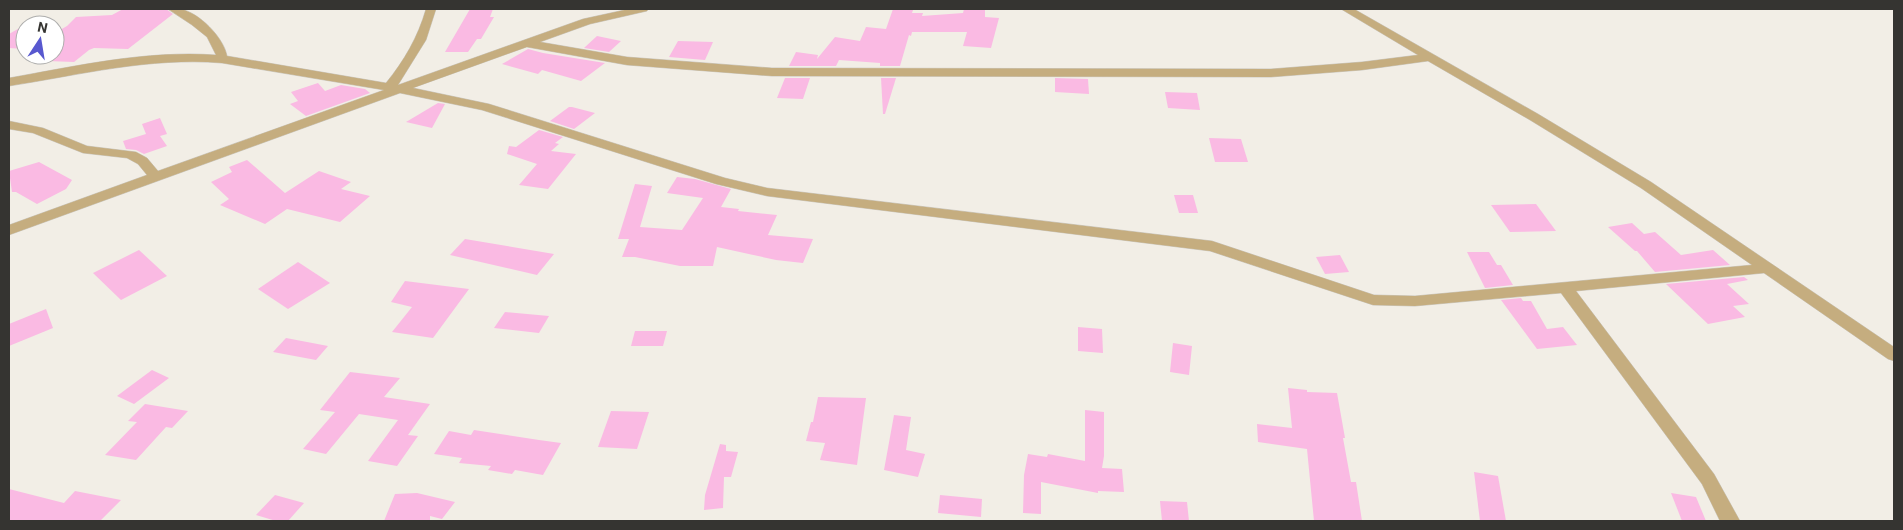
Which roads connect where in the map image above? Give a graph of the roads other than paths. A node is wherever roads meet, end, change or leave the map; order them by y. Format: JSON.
{"nodes":[{"id":1,"x":173,"y":9,"type":"edge"},
{"id":2,"x":431,"y":9,"type":"edge"},
{"id":3,"x":643,"y":9,"type":"edge"},
{"id":4,"x":1346,"y":9,"type":"edge"},
{"id":5,"x":526,"y":43,"type":"junction"},
{"id":6,"x":1430,"y":57,"type":"junction"},
{"id":7,"x":222,"y":59,"type":"junction"},
{"id":8,"x":9,"y":82,"type":"edge"},
{"id":9,"x":394,"y":88,"type":"junction"},
{"id":10,"x":9,"y":125,"type":"edge"},
{"id":11,"x":155,"y":177,"type":"junction"},
{"id":12,"x":9,"y":230,"type":"edge"},
{"id":13,"x":1769,"y":268,"type":"junction"},
{"id":14,"x":1565,"y":287,"type":"junction"},
{"id":15,"x":1894,"y":355,"type":"edge"},
{"id":16,"x":1730,"y":521,"type":"edge"}],
"edges":[{"from":1,"to":7,"type":"street"},
{"from":2,"to":9,"type":"street"},
{"from":3,"to":5,"type":"street"},
{"from":4,"to":6,"type":"street"},
{"from":5,"to":6,"type":"street"},
{"from":5,"to":9,"type":"street"},
{"from":6,"to":13,"type":"street"},
{"from":7,"to":8,"type":"street"},
{"from":7,"to":9,"type":"street"},
{"from":9,"to":11,"type":"street"},
{"from":9,"to":14,"type":"street"},
{"from":10,"to":11,"type":"street"},
{"from":11,"to":12,"type":"street"},
{"from":13,"to":14,"type":"street"},
{"from":13,"to":15,"type":"street"},
{"from":14,"to":16,"type":"street"}]}
